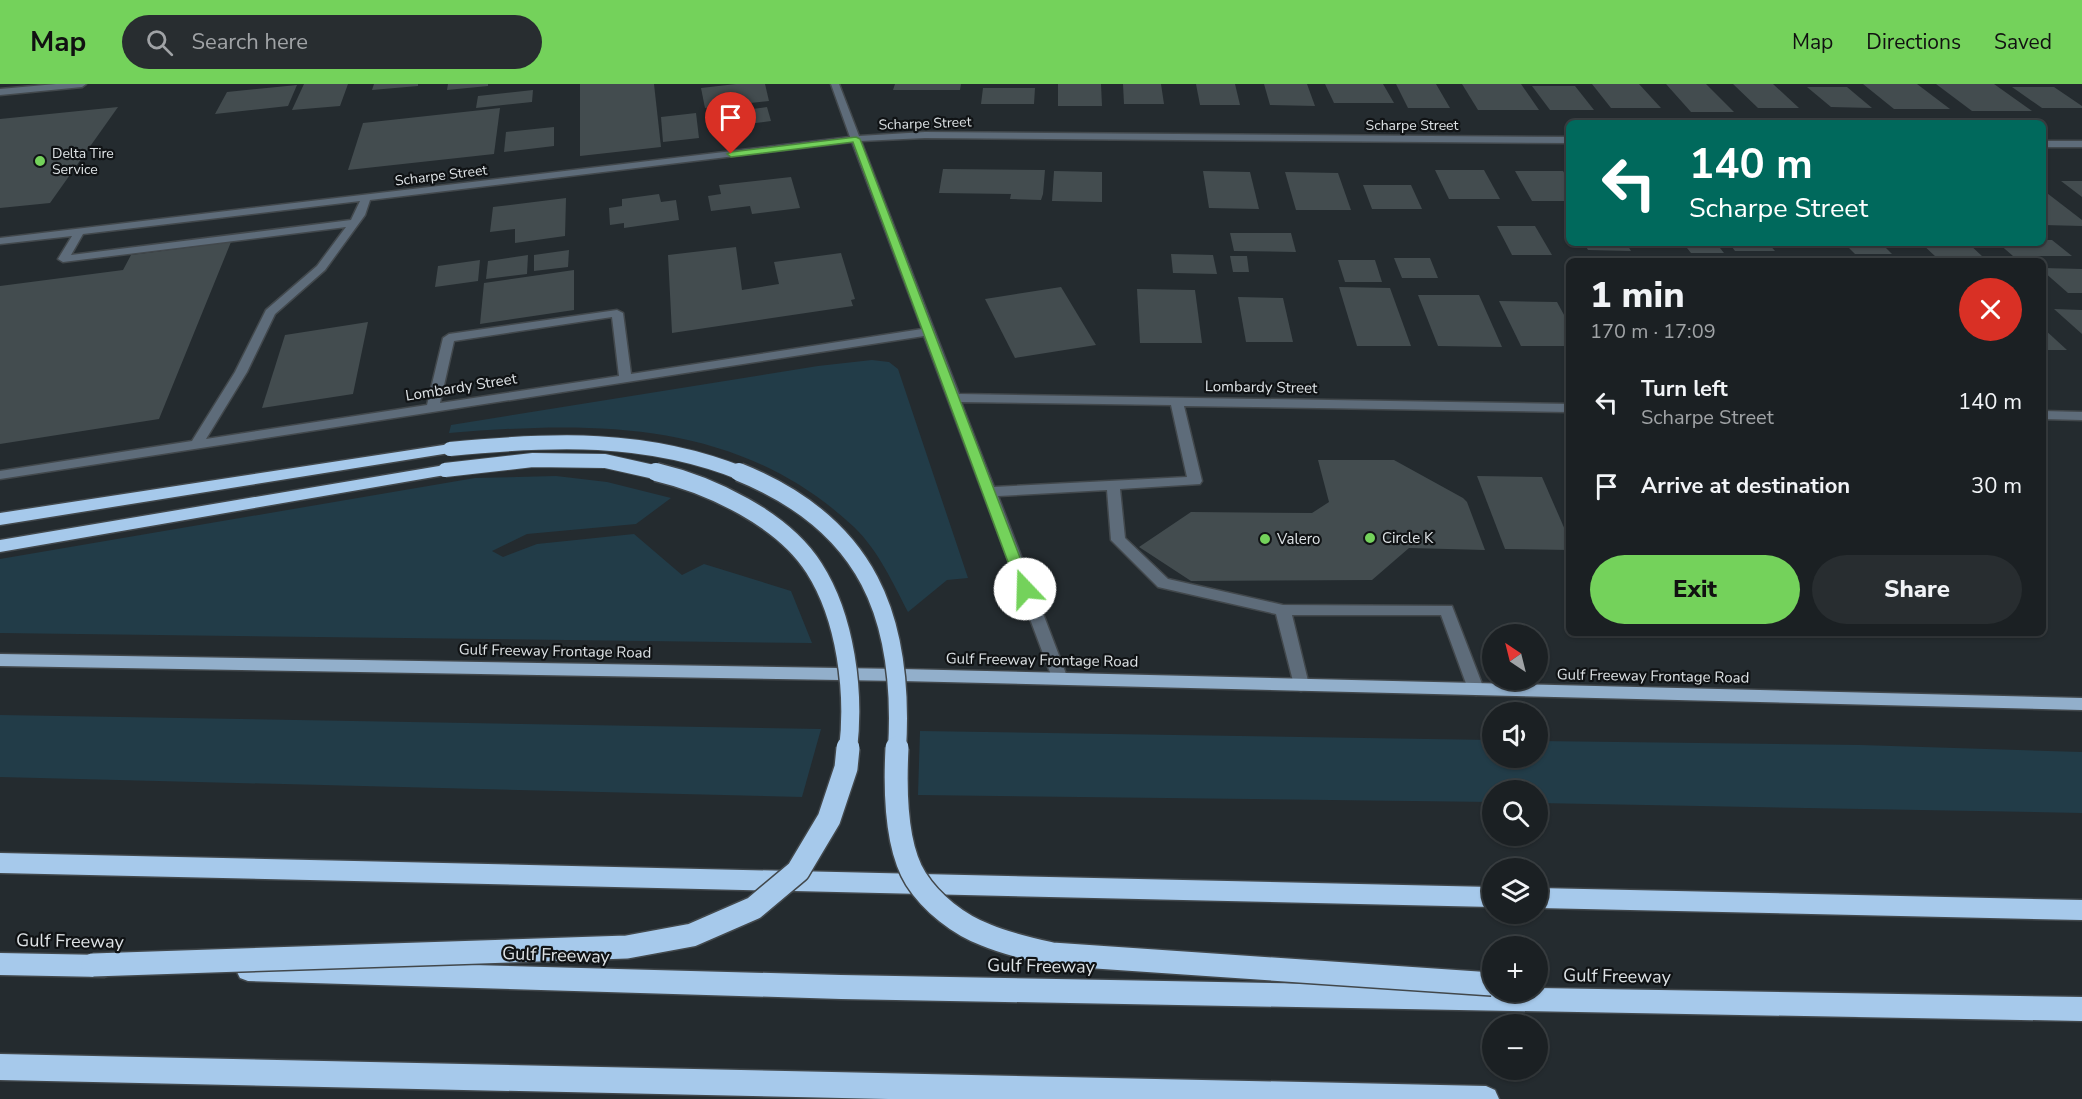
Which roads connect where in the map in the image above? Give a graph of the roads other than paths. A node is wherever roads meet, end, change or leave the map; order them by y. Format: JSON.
{"nodes":[{"id":1,"x":82,"y":84,"type":"edge"},
{"id":2,"x":835,"y":84,"type":"edge"},
{"id":3,"x":0,"y":92,"type":"edge"},
{"id":4,"x":856,"y":139,"type":"junction"},
{"id":5,"x":1566,"y":140,"type":"edge"},
{"id":6,"x":2046,"y":144,"type":"edge"},
{"id":7,"x":2082,"y":144,"type":"edge"},
{"id":8,"x":366,"y":197,"type":"junction"},
{"id":9,"x":354,"y":223,"type":"junction"},
{"id":10,"x":80,"y":231,"type":"junction"},
{"id":11,"x":0,"y":241,"type":"edge"},
{"id":12,"x":928,"y":332,"type":"junction"},
{"id":13,"x":626,"y":379,"type":"junction"},
{"id":14,"x":952,"y":398,"type":"junction"},
{"id":15,"x":1177,"y":402,"type":"junction"},
{"id":16,"x":1566,"y":408,"type":"edge"},
{"id":17,"x":432,"y":409,"type":"junction"},
{"id":18,"x":2046,"y":415,"type":"edge"},
{"id":19,"x":2082,"y":416,"type":"edge"},
{"id":20,"x":196,"y":445,"type":"junction"},
{"id":21,"x":0,"y":475,"type":"edge"},
{"id":22,"x":1113,"y":486,"type":"junction"},
{"id":23,"x":988,"y":492,"type":"junction"},
{"id":24,"x":0,"y":519,"type":"edge"},
{"id":25,"x":0,"y":546,"type":"edge"},
{"id":26,"x":1283,"y":610,"type":"junction"},
{"id":27,"x":0,"y":660,"type":"edge"},
{"id":28,"x":1060,"y":679,"type":"junction"},
{"id":29,"x":1301,"y":685,"type":"junction"},
{"id":30,"x":1476,"y":689,"type":"junction"},
{"id":31,"x":2082,"y":704,"type":"edge"},
{"id":32,"x":0,"y":863,"type":"edge"},
{"id":33,"x":1482,"y":897,"type":"edge"},
{"id":34,"x":1548,"y":898,"type":"edge"},
{"id":35,"x":2082,"y":910,"type":"edge"},
{"id":36,"x":0,"y":964,"type":"edge"},
{"id":37,"x":93,"y":965,"type":"junction"},
{"id":38,"x":1482,"y":983,"type":"edge"},
{"id":39,"x":1548,"y":988,"type":"edge"},
{"id":40,"x":1780,"y":1003,"type":"junction"},
{"id":41,"x":2082,"y":1009,"type":"edge"},
{"id":42,"x":0,"y":1067,"type":"edge"},
{"id":43,"x":1486,"y":1099,"type":"edge"}],
"edges":[{"from":1,"to":3,"type":"street"},
{"from":2,"to":4,"type":"street"},
{"from":4,"to":5,"type":"street","name":"Scharpe Street"},
{"from":4,"to":8,"type":"street","name":"Scharpe Street"},
{"from":4,"to":12,"type":"street"},
{"from":6,"to":7,"type":"street"},
{"from":8,"to":9,"type":"street"},
{"from":8,"to":10,"type":"street","name":"Scharpe Street"},
{"from":9,"to":10,"type":"street"},
{"from":9,"to":20,"type":"street"},
{"from":10,"to":11,"type":"street","name":"Scharpe Street"},
{"from":12,"to":13,"type":"street","name":"Lombardy Street"},
{"from":12,"to":14,"type":"street"},
{"from":13,"to":17,"type":"street","name":"Lombardy Street"},
{"from":13,"to":17,"type":"street"},
{"from":14,"to":15,"type":"street","name":"Lombardy Street"},
{"from":14,"to":23,"type":"street"},
{"from":15,"to":16,"type":"street","name":"Lombardy Street"},
{"from":15,"to":22,"type":"street"},
{"from":17,"to":20,"type":"street","name":"Lombardy Street"},
{"from":18,"to":19,"type":"street"},
{"from":20,"to":21,"type":"street","name":"Lombardy Street"},
{"from":22,"to":23,"type":"street"},
{"from":22,"to":26,"type":"street"},
{"from":23,"to":28,"type":"street"},
{"from":24,"to":38,"type":"highway","bridge":true},
{"from":25,"to":37,"type":"highway","bridge":true},
{"from":26,"to":29,"type":"street"},
{"from":26,"to":30,"type":"street"},
{"from":27,"to":28,"type":"main road","name":"Gulf Freeway Frontage Road"},
{"from":28,"to":29,"type":"main road","name":"Gulf Freeway Frontage Road"},
{"from":29,"to":30,"type":"main road","name":"Gulf Freeway Frontage Road"},
{"from":30,"to":31,"type":"main road","name":"Gulf Freeway Frontage Road"},
{"from":32,"to":33,"type":"highway"},
{"from":34,"to":35,"type":"highway"},
{"from":36,"to":37,"type":"highway","name":"Gulf Freeway"},
{"from":37,"to":40,"type":"highway","name":"Gulf Freeway","bridge":true},
{"from":39,"to":40,"type":"highway"},
{"from":40,"to":41,"type":"highway","name":"Gulf Freeway"},
{"from":42,"to":43,"type":"highway"}]}
